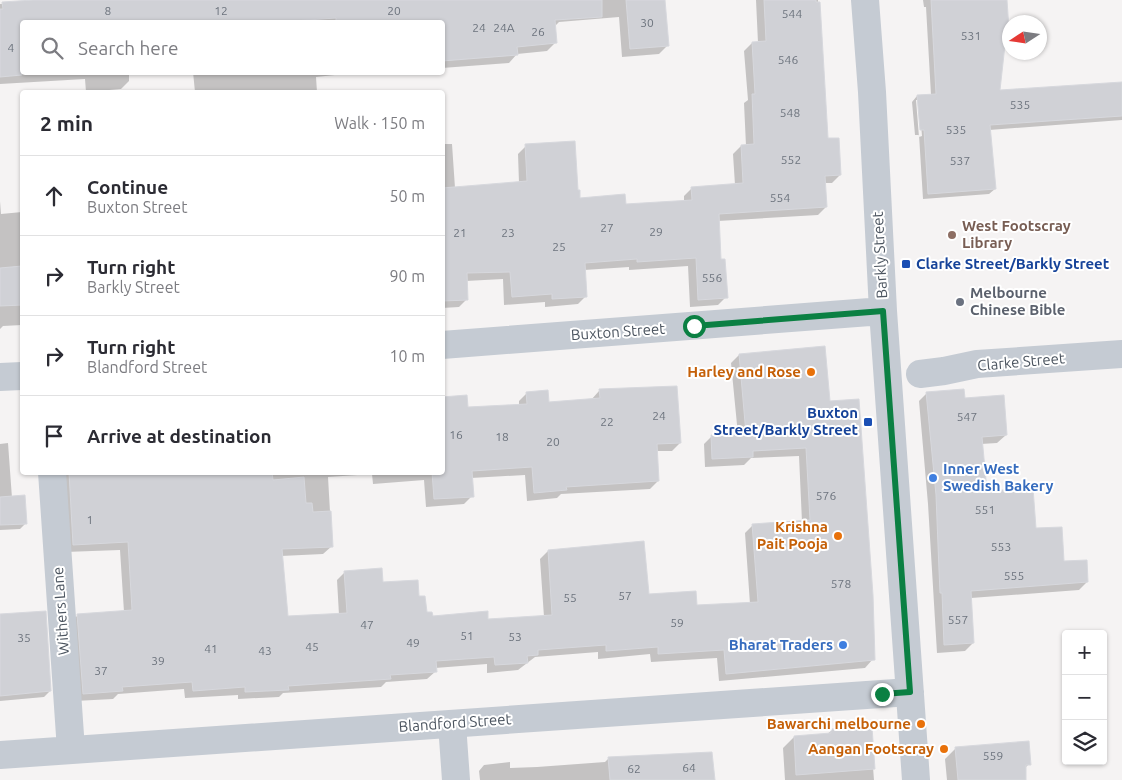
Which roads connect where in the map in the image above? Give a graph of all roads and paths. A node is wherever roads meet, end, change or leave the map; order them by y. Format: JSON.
{"nodes":[{"id":1,"x":865,"y":0,"type":"edge"},
{"id":2,"x":883,"y":311,"type":"junction"},
{"id":3,"x":445,"y":345,"type":"edge"},
{"id":4,"x":1122,"y":354,"type":"edge"},
{"id":5,"x":920,"y":374,"type":"dead end"},
{"id":6,"x":20,"y":376,"type":"edge"},
{"id":7,"x":0,"y":378,"type":"edge"},
{"id":8,"x":52,"y":475,"type":"edge"},
{"id":9,"x":910,"y":692,"type":"junction"},
{"id":10,"x":452,"y":724,"type":"junction"},
{"id":11,"x":70,"y":750,"type":"junction"},
{"id":12,"x":0,"y":755,"type":"edge"},
{"id":13,"x":456,"y":780,"type":"edge"},
{"id":14,"x":916,"y":780,"type":"edge"}],
"edges":[{"from":1,"to":2,"type":"street","name":"Barkly Street"},
{"from":2,"to":3,"type":"street","name":"Buxton Street"},
{"from":2,"to":9,"type":"street","name":"Barkly Street"},
{"from":4,"to":5,"type":"street","name":"Clarke Street"},
{"from":6,"to":7,"type":"street"},
{"from":8,"to":11,"type":"street","name":"Withers Lane"},
{"from":9,"to":10,"type":"street","name":"Blandford Street"},
{"from":9,"to":14,"type":"street","name":"Barkly Street"},
{"from":10,"to":11,"type":"street","name":"Blandford Street"},
{"from":10,"to":13,"type":"street"},
{"from":11,"to":12,"type":"street","name":"Blandford Street"}]}
